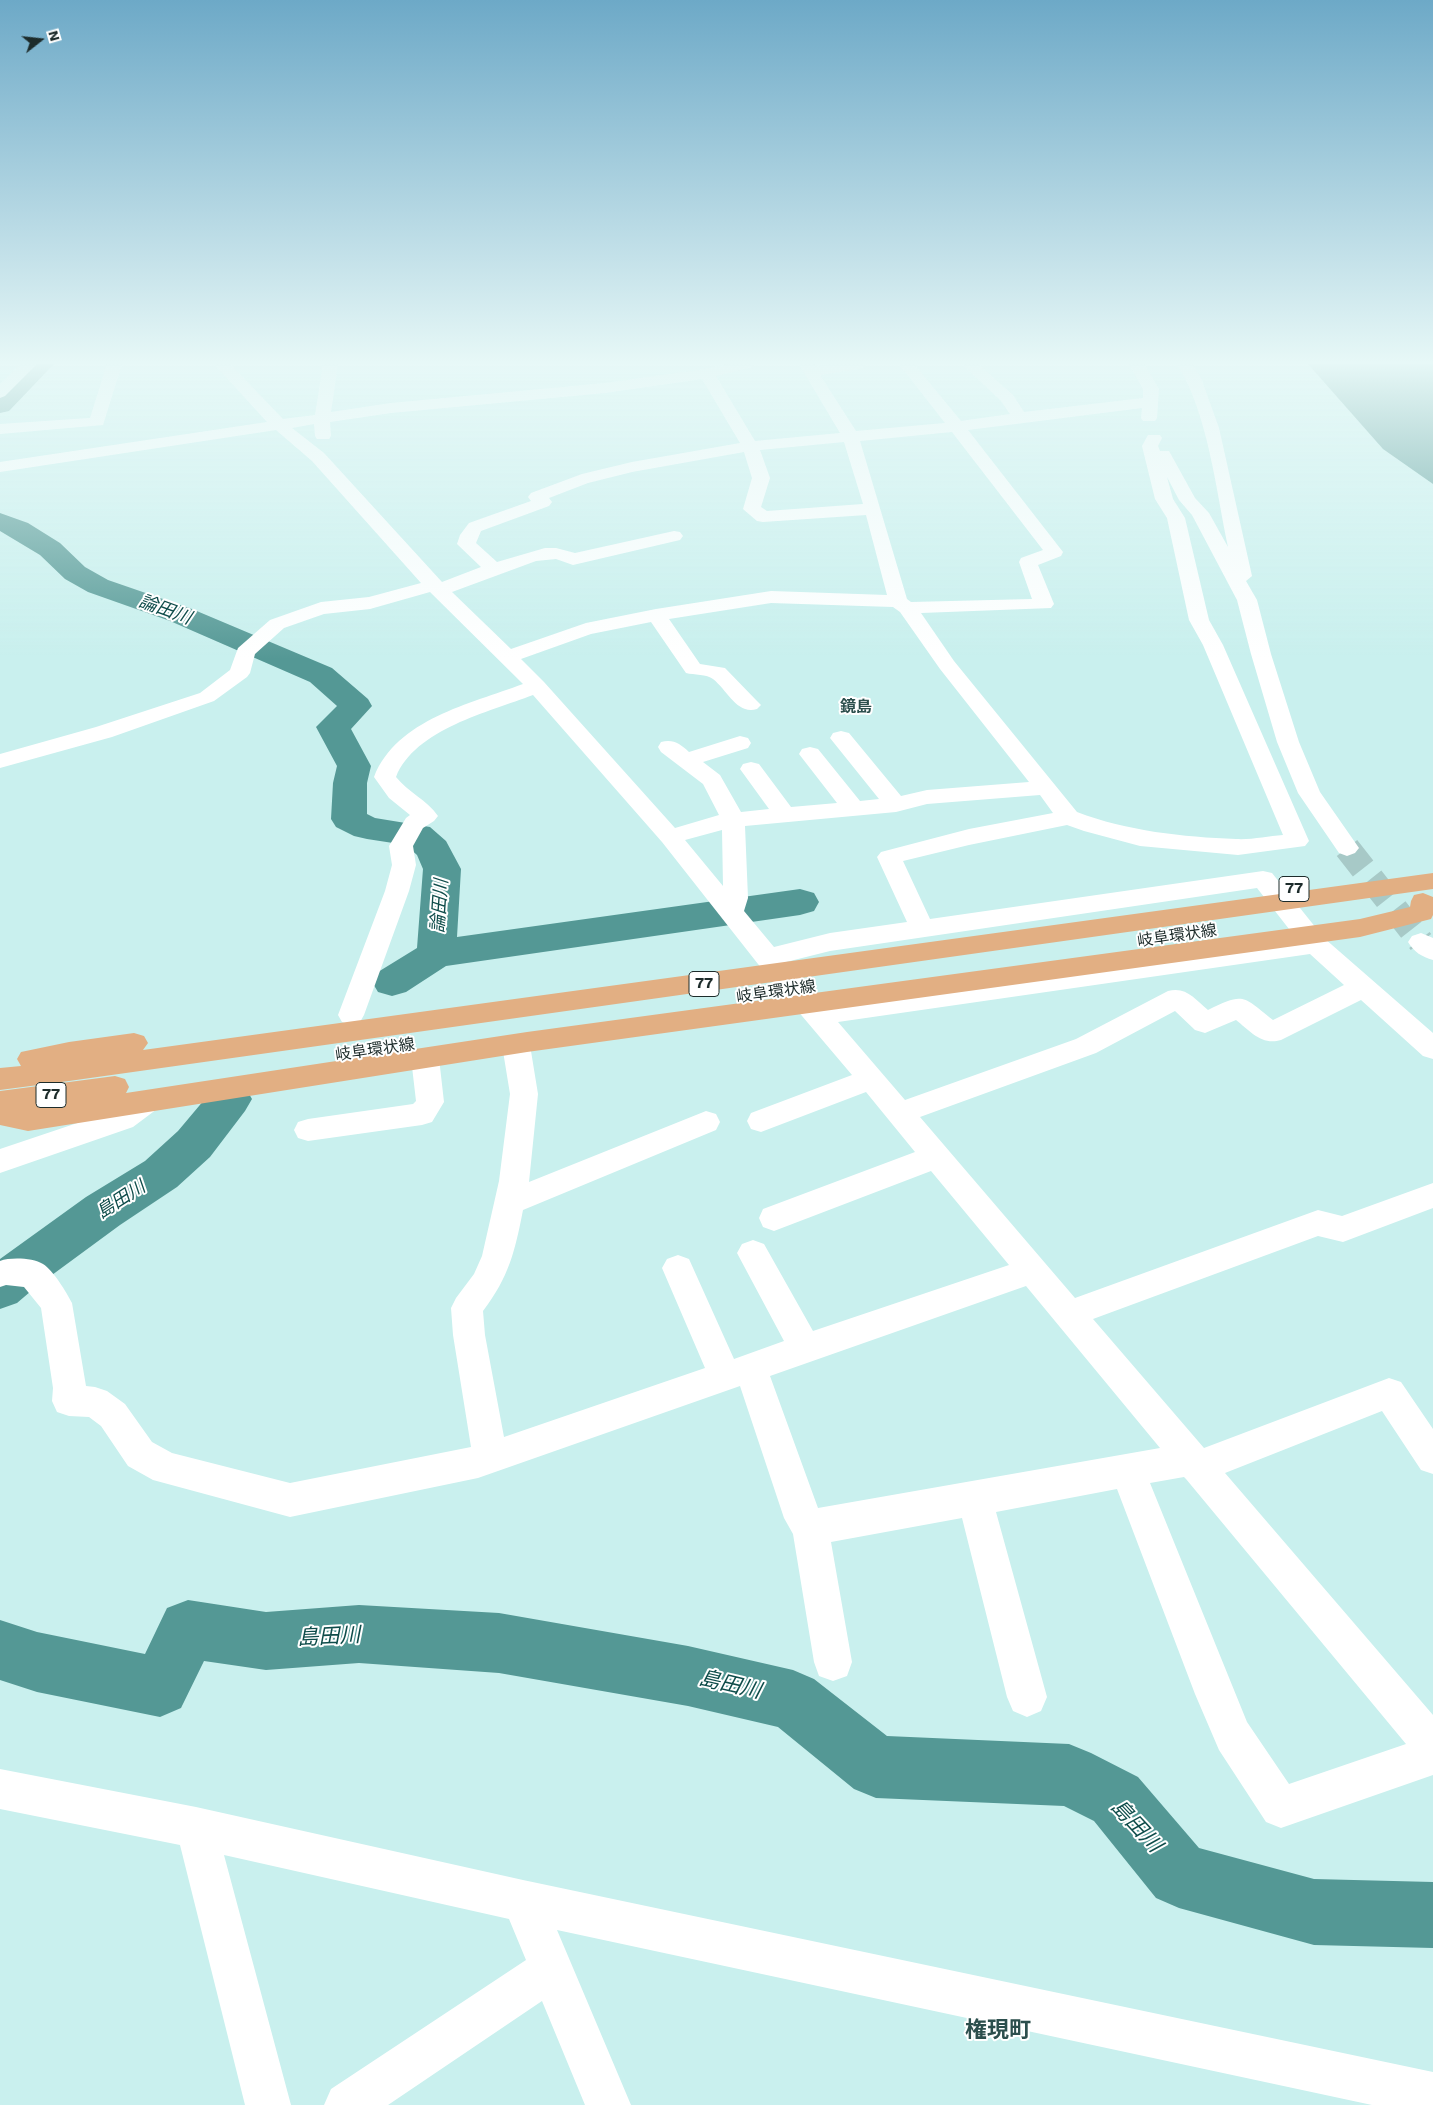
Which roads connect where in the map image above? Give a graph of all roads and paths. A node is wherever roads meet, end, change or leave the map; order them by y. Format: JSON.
{"nodes":[{"id":1,"x":32,"y":462,"type":"edge"},
{"id":2,"x":323,"y":462,"type":"edge"},
{"id":3,"x":659,"y":462,"type":"edge"},
{"id":4,"x":756,"y":462,"type":"edge"},
{"id":5,"x":859,"y":462,"type":"edge"},
{"id":6,"x":984,"y":462,"type":"edge"},
{"id":7,"x":1154,"y":462,"type":"edge"},
{"id":8,"x":1167,"y":462,"type":"edge"},
{"id":9,"x":1219,"y":462,"type":"edge"},
{"id":10,"x":0,"y":467,"type":"edge"},
{"id":11,"x":873,"y":508,"type":"junction"},
{"id":12,"x":674,"y":536,"type":"dead end"},
{"id":13,"x":494,"y":569,"type":"junction"},
{"id":14,"x":436,"y":588,"type":"junction"},
{"id":15,"x":1247,"y":600,"type":"junction"},
{"id":16,"x":902,"y":604,"type":"junction"},
{"id":17,"x":656,"y":616,"type":"junction"},
{"id":18,"x":507,"y":657,"type":"junction"},
{"id":19,"x":537,"y":686,"type":"junction"},
{"id":20,"x":750,"y":705,"type":"dead end"},
{"id":21,"x":841,"y":738,"type":"dead end"},
{"id":22,"x":740,"y":743,"type":"dead end"},
{"id":23,"x":810,"y":754,"type":"dead end"},
{"id":24,"x":0,"y":761,"type":"edge"},
{"id":25,"x":751,"y":769,"type":"dead end"},
{"id":26,"x":1044,"y":788,"type":"junction"},
{"id":27,"x":896,"y":805,"type":"junction"},
{"id":28,"x":854,"y":809,"type":"junction"},
{"id":29,"x":785,"y":815,"type":"junction"},
{"id":30,"x":1069,"y":817,"type":"junction"},
{"id":31,"x":733,"y":819,"type":"junction"},
{"id":32,"x":670,"y":837,"type":"junction"},
{"id":33,"x":1238,"y":847,"type":"junction"},
{"id":34,"x":1347,"y":848,"type":"tunnel mouth"},
{"id":35,"x":1263,"y":879,"type":"junction"},
{"id":36,"x":1427,"y":891,"type":"edge"},
{"id":37,"x":1346,"y":903,"type":"junction"},
{"id":38,"x":728,"y":908,"type":"junction"},
{"id":39,"x":922,"y":928,"type":"junction"},
{"id":40,"x":1315,"y":944,"type":"junction"},
{"id":41,"x":767,"y":958,"type":"junction"},
{"id":42,"x":1363,"y":987,"type":"junction"},
{"id":43,"x":811,"y":1009,"type":"junction"},
{"id":44,"x":351,"y":1015,"type":"junction"},
{"id":45,"x":516,"y":1045,"type":"junction"},
{"id":46,"x":1433,"y":1049,"type":"edge"},
{"id":47,"x":425,"y":1058,"type":"junction"},
{"id":48,"x":0,"y":1065,"type":"edge"},
{"id":49,"x":0,"y":1079,"type":"edge"},
{"id":50,"x":871,"y":1079,"type":"junction"},
{"id":51,"x":148,"y":1101,"type":"junction"},
{"id":52,"x":0,"y":1102,"type":"edge"},
{"id":53,"x":900,"y":1113,"type":"junction"},
{"id":54,"x":0,"y":1114,"type":"edge"},
{"id":55,"x":761,"y":1121,"type":"dead end"},
{"id":56,"x":706,"y":1122,"type":"dead end"},
{"id":57,"x":308,"y":1130,"type":"dead end"},
{"id":58,"x":937,"y":1156,"type":"junction"},
{"id":59,"x":0,"y":1162,"type":"edge"},
{"id":60,"x":1433,"y":1195,"type":"edge"},
{"id":61,"x":509,"y":1203,"type":"junction"},
{"id":62,"x":774,"y":1218,"type":"dead end"},
{"id":63,"x":753,"y":1253,"type":"dead end"},
{"id":64,"x":678,"y":1268,"type":"dead end"},
{"id":65,"x":1033,"y":1270,"type":"junction"},
{"id":66,"x":0,"y":1274,"type":"edge"},
{"id":67,"x":1069,"y":1314,"type":"junction"},
{"id":68,"x":806,"y":1350,"type":"junction"},
{"id":69,"x":738,"y":1373,"type":"junction"},
{"id":70,"x":490,"y":1458,"type":"junction"},
{"id":71,"x":1433,"y":1458,"type":"edge"},
{"id":72,"x":1194,"y":1463,"type":"junction"},
{"id":73,"x":1128,"y":1471,"type":"junction"},
{"id":74,"x":975,"y":1498,"type":"junction"},
{"id":75,"x":810,"y":1526,"type":"junction"},
{"id":76,"x":833,"y":1662,"type":"dead end"},
{"id":77,"x":1027,"y":1697,"type":"dead end"},
{"id":78,"x":1432,"y":1746,"type":"edge"},
{"id":79,"x":0,"y":1789,"type":"edge"},
{"id":80,"x":196,"y":1828,"type":"junction"},
{"id":81,"x":523,"y":1901,"type":"junction"},
{"id":82,"x":551,"y":1969,"type":"junction"},
{"id":83,"x":1433,"y":2095,"type":"edge"},
{"id":84,"x":268,"y":2105,"type":"edge"},
{"id":85,"x":347,"y":2105,"type":"edge"},
{"id":86,"x":608,"y":2105,"type":"edge"}],
"edges":[{"from":1,"to":10,"type":"street"},
{"from":2,"to":14,"type":"street"},
{"from":3,"to":13,"type":"street"},
{"from":4,"to":11,"type":"street"},
{"from":5,"to":11,"type":"street"},
{"from":6,"to":16,"type":"street"},
{"from":7,"to":33,"type":"street"},
{"from":8,"to":15,"type":"street"},
{"from":9,"to":15,"type":"street"},
{"from":11,"to":16,"type":"street"},
{"from":12,"to":13,"type":"street"},
{"from":13,"to":14,"type":"street"},
{"from":14,"to":18,"type":"street"},
{"from":14,"to":24,"type":"street"},
{"from":15,"to":34,"type":"street"},
{"from":16,"to":17,"type":"street"},
{"from":16,"to":26,"type":"street"},
{"from":17,"to":18,"type":"street"},
{"from":17,"to":20,"type":"street"},
{"from":18,"to":19,"type":"street"},
{"from":19,"to":32,"type":"street"},
{"from":19,"to":44,"type":"street"},
{"from":21,"to":27,"type":"street"},
{"from":22,"to":31,"type":"street"},
{"from":23,"to":28,"type":"street"},
{"from":25,"to":29,"type":"street"},
{"from":26,"to":27,"type":"street"},
{"from":26,"to":30,"type":"street"},
{"from":27,"to":28,"type":"street"},
{"from":28,"to":29,"type":"street"},
{"from":29,"to":31,"type":"street"},
{"from":30,"to":33,"type":"street"},
{"from":30,"to":39,"type":"street"},
{"from":31,"to":32,"type":"street"},
{"from":31,"to":38,"type":"street"},
{"from":32,"to":38,"type":"street"},
{"from":33,"to":35,"type":"street"},
{"from":35,"to":39,"type":"street"},
{"from":35,"to":40,"type":"street"},
{"from":36,"to":37,"type":"main road","name":"岐阜環状線","number":"77"},
{"from":36,"to":41,"type":"main road","number":"77"},
{"from":36,"to":43,"type":"main road","number":"77"},
{"from":37,"to":49,"type":"main road","name":"岐阜環状線","number":"77"},
{"from":37,"to":52,"type":"main road","name":"岐阜環状線","number":"77"},
{"from":38,"to":41,"type":"street"},
{"from":39,"to":41,"type":"street"},
{"from":40,"to":42,"type":"street"},
{"from":40,"to":43,"type":"street"},
{"from":41,"to":43,"type":"street"},
{"from":41,"to":44,"type":"main road","number":"77"},
{"from":42,"to":46,"type":"street"},
{"from":42,"to":53,"type":"street"},
{"from":43,"to":45,"type":"main road","number":"77"},
{"from":43,"to":50,"type":"street"},
{"from":44,"to":48,"type":"main road","number":"77"},
{"from":45,"to":47,"type":"main road","number":"77"},
{"from":45,"to":61,"type":"street"},
{"from":47,"to":51,"type":"main road","number":"77"},
{"from":47,"to":57,"type":"street"},
{"from":50,"to":53,"type":"street"},
{"from":50,"to":55,"type":"street"},
{"from":51,"to":54,"type":"main road","number":"77"},
{"from":51,"to":59,"type":"street"},
{"from":53,"to":58,"type":"street"},
{"from":56,"to":61,"type":"street"},
{"from":58,"to":62,"type":"street"},
{"from":58,"to":65,"type":"street"},
{"from":60,"to":67,"type":"street"},
{"from":61,"to":70,"type":"street"},
{"from":63,"to":68,"type":"street"},
{"from":64,"to":69,"type":"street"},
{"from":65,"to":67,"type":"street"},
{"from":65,"to":68,"type":"street"},
{"from":66,"to":70,"type":"street"},
{"from":67,"to":72,"type":"street"},
{"from":68,"to":69,"type":"street"},
{"from":69,"to":70,"type":"street"},
{"from":69,"to":75,"type":"street"},
{"from":71,"to":72,"type":"street"},
{"from":72,"to":73,"type":"street"},
{"from":72,"to":78,"type":"street"},
{"from":73,"to":74,"type":"street"},
{"from":73,"to":78,"type":"street"},
{"from":74,"to":75,"type":"street"},
{"from":74,"to":77,"type":"street"},
{"from":75,"to":76,"type":"street"},
{"from":79,"to":80,"type":"street"},
{"from":80,"to":81,"type":"street"},
{"from":80,"to":84,"type":"street"},
{"from":81,"to":82,"type":"street"},
{"from":81,"to":83,"type":"street"},
{"from":82,"to":85,"type":"street"},
{"from":82,"to":86,"type":"street"}]}
